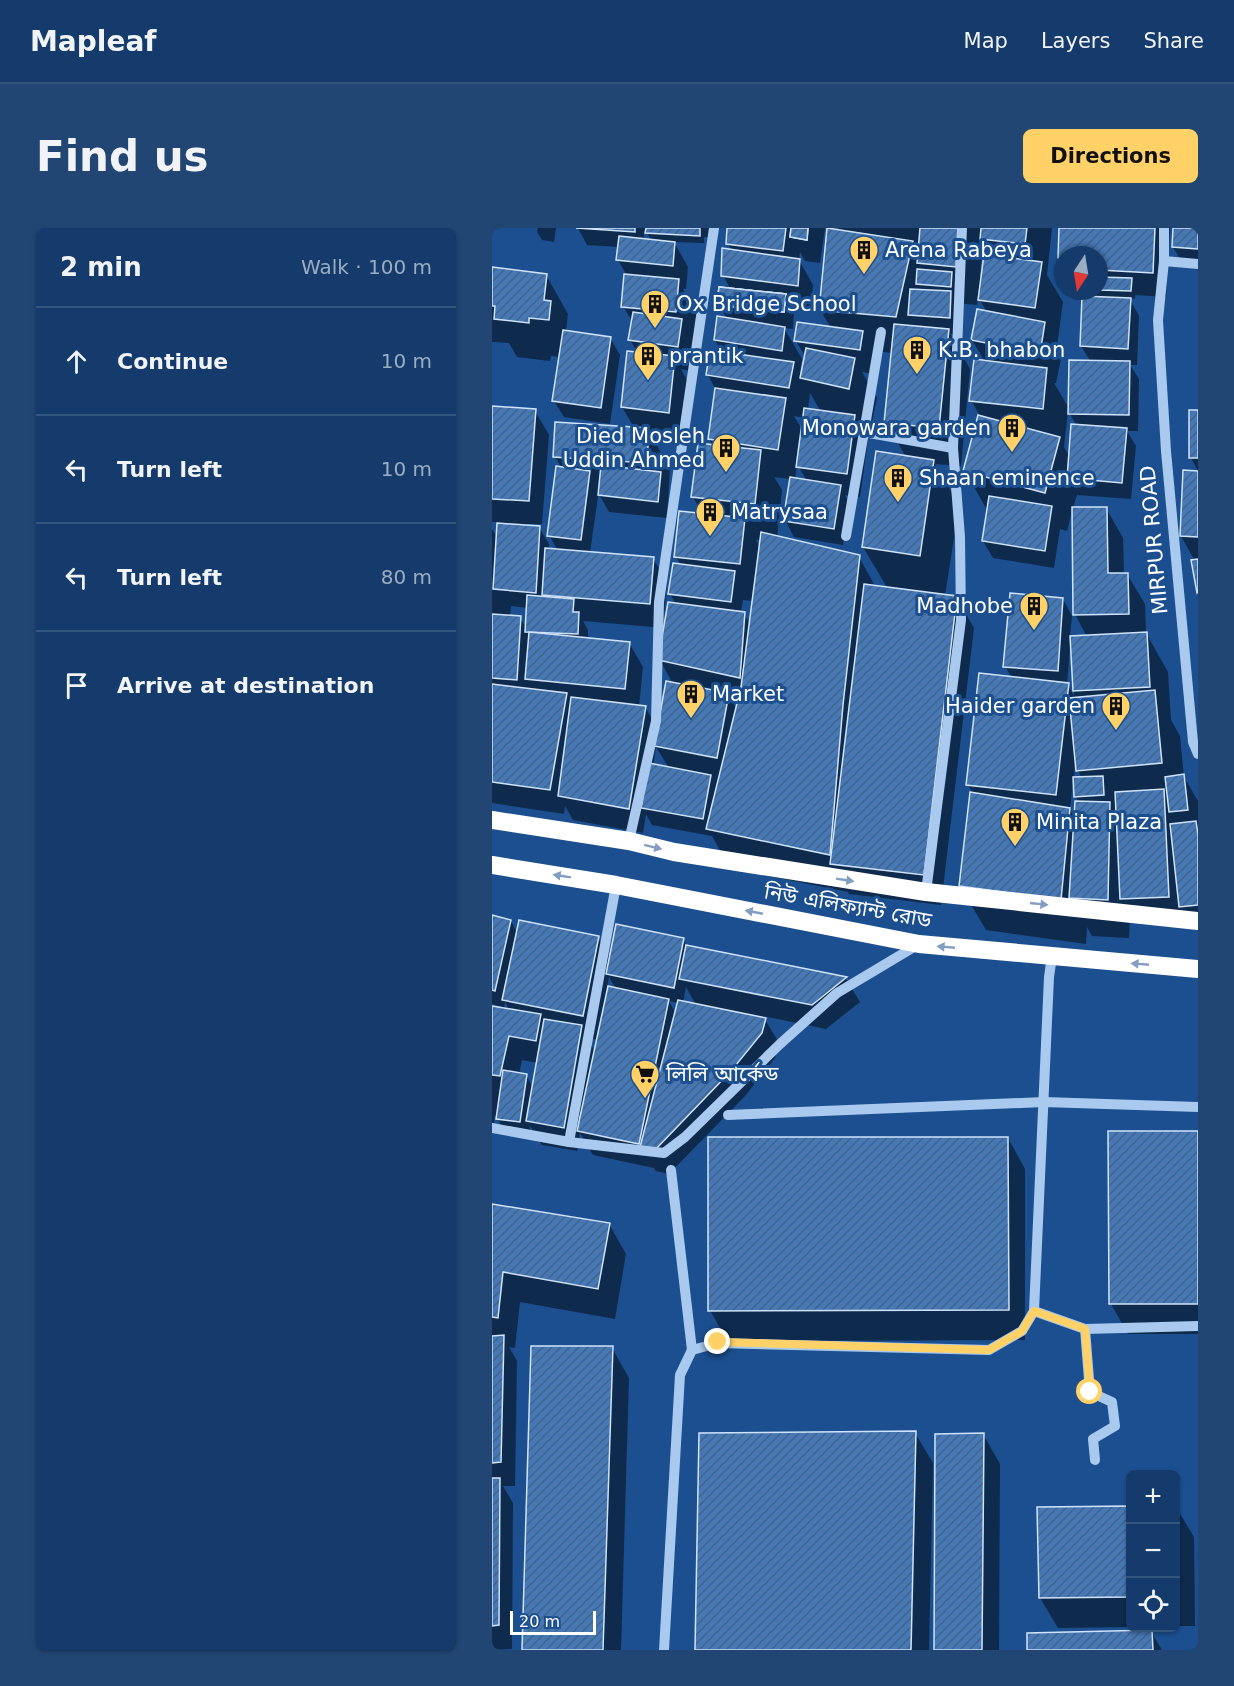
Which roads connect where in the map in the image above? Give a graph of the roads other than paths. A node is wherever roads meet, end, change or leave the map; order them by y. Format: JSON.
{"nodes":[{"id":1,"x":714,"y":228,"type":"edge"},
{"id":2,"x":962,"y":228,"type":"edge"},
{"id":3,"x":1164,"y":228,"type":"edge"},
{"id":4,"x":1164,"y":261,"type":"junction"},
{"id":5,"x":1198,"y":264,"type":"edge"},
{"id":6,"x":881,"y":332,"type":"dead end"},
{"id":7,"x":864,"y":432,"type":"junction"},
{"id":8,"x":953,"y":448,"type":"junction"},
{"id":9,"x":846,"y":536,"type":"dead end"},
{"id":10,"x":1198,"y":754,"type":"edge"},
{"id":11,"x":492,"y":820,"type":"edge"},
{"id":12,"x":629,"y":841,"type":"junction"},
{"id":13,"x":492,"y":865,"type":"edge"},
{"id":14,"x":616,"y":885,"type":"junction"},
{"id":15,"x":926,"y":892,"type":"junction"},
{"id":16,"x":1198,"y":921,"type":"edge"},
{"id":17,"x":919,"y":944,"type":"junction"},
{"id":18,"x":1052,"y":956,"type":"junction"},
{"id":19,"x":1198,"y":969,"type":"edge"},
{"id":20,"x":1044,"y":1102,"type":"junction"},
{"id":21,"x":1198,"y":1107,"type":"edge"},
{"id":22,"x":728,"y":1115,"type":"dead end"},
{"id":23,"x":492,"y":1128,"type":"edge"},
{"id":24,"x":569,"y":1142,"type":"junction"},
{"id":25,"x":671,"y":1170,"type":"dead end"},
{"id":26,"x":1034,"y":1311,"type":"junction"},
{"id":27,"x":1198,"y":1326,"type":"edge"},
{"id":28,"x":1085,"y":1329,"type":"junction"},
{"id":29,"x":692,"y":1350,"type":"junction"},
{"id":30,"x":1095,"y":1460,"type":"dead end"},
{"id":31,"x":664,"y":1650,"type":"edge"}],
"edges":[{"from":1,"to":12,"type":"street"},
{"from":2,"to":8,"type":"street"},
{"from":3,"to":4,"type":"street","name":"MIRPUR ROAD"},
{"from":4,"to":5,"type":"street"},
{"from":4,"to":10,"type":"street","name":"MIRPUR ROAD"},
{"from":6,"to":7,"type":"street"},
{"from":7,"to":8,"type":"street"},
{"from":7,"to":9,"type":"street"},
{"from":8,"to":15,"type":"street"},
{"from":11,"to":12,"type":"highway","name":"নিউ এলিফ্যান্ট রোড"},
{"from":12,"to":15,"type":"highway","name":"নিউ এলিফ্যান্ট রোড","one_way":true},
{"from":14,"to":13,"type":"highway","name":"নিউ এলিফ্যান্ট রোড","one_way":true},
{"from":17,"to":14,"type":"highway","name":"নিউ এলিফ্যান্ট রোড","one_way":true},
{"from":14,"to":24,"type":"street"},
{"from":15,"to":16,"type":"highway","name":"নিউ এলিফ্যান্ট রোড","one_way":true},
{"from":18,"to":17,"type":"highway","name":"নিউ এলিফ্যান্ট রোড","one_way":true},
{"from":17,"to":24,"type":"street"},
{"from":19,"to":18,"type":"highway","name":"নিউ এলিফ্যান্ট রোড","one_way":true},
{"from":18,"to":20,"type":"street"},
{"from":20,"to":21,"type":"street"},
{"from":20,"to":22,"type":"street"},
{"from":20,"to":26,"type":"street"},
{"from":23,"to":24,"type":"street"},
{"from":25,"to":29,"type":"street"},
{"from":26,"to":28,"type":"street"},
{"from":26,"to":29,"type":"street"},
{"from":27,"to":28,"type":"street"},
{"from":28,"to":30,"type":"street"},
{"from":29,"to":31,"type":"street"}]}
